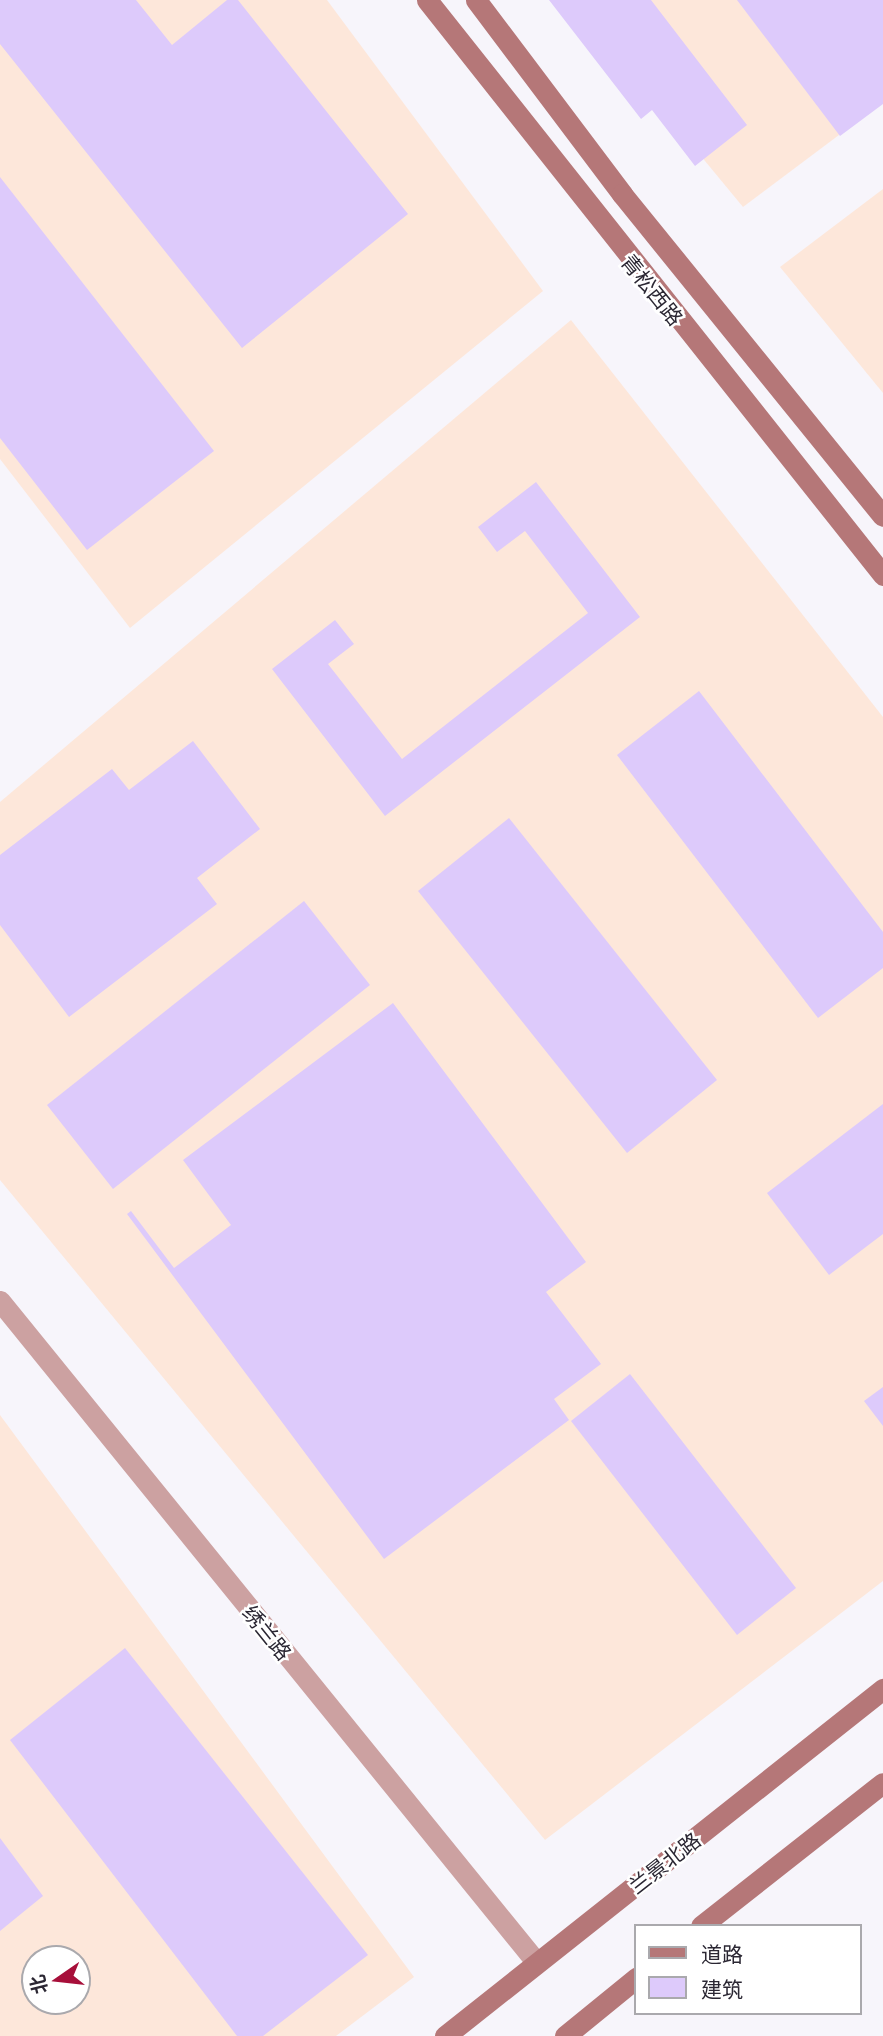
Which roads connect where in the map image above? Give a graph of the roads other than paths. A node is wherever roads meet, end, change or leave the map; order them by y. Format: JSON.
{"nodes":[{"id":1,"x":427,"y":0,"type":"edge"},
{"id":2,"x":475,"y":0,"type":"edge"},
{"id":3,"x":883,"y":516,"type":"edge"},
{"id":4,"x":883,"y":575,"type":"edge"},
{"id":5,"x":0,"y":1301,"type":"edge"},
{"id":6,"x":883,"y":1689,"type":"edge"},
{"id":7,"x":883,"y":1783,"type":"edge"},
{"id":8,"x":704,"y":1924,"type":"edge"},
{"id":9,"x":537,"y":1963,"type":"junction"},
{"id":10,"x":634,"y":1980,"type":"edge"},
{"id":11,"x":445,"y":2036,"type":"edge"},
{"id":12,"x":565,"y":2036,"type":"edge"}],
"edges":[{"from":1,"to":4,"type":"main road","name":"青松西路"},
{"from":2,"to":3,"type":"main road","name":"青松西路"},
{"from":5,"to":9,"type":"street","name":"绣兰路"},
{"from":6,"to":9,"type":"main road","name":"兰景北路"},
{"from":7,"to":8,"type":"main road"},
{"from":9,"to":11,"type":"main road","name":"兰景北路"},
{"from":10,"to":12,"type":"main road"}]}
